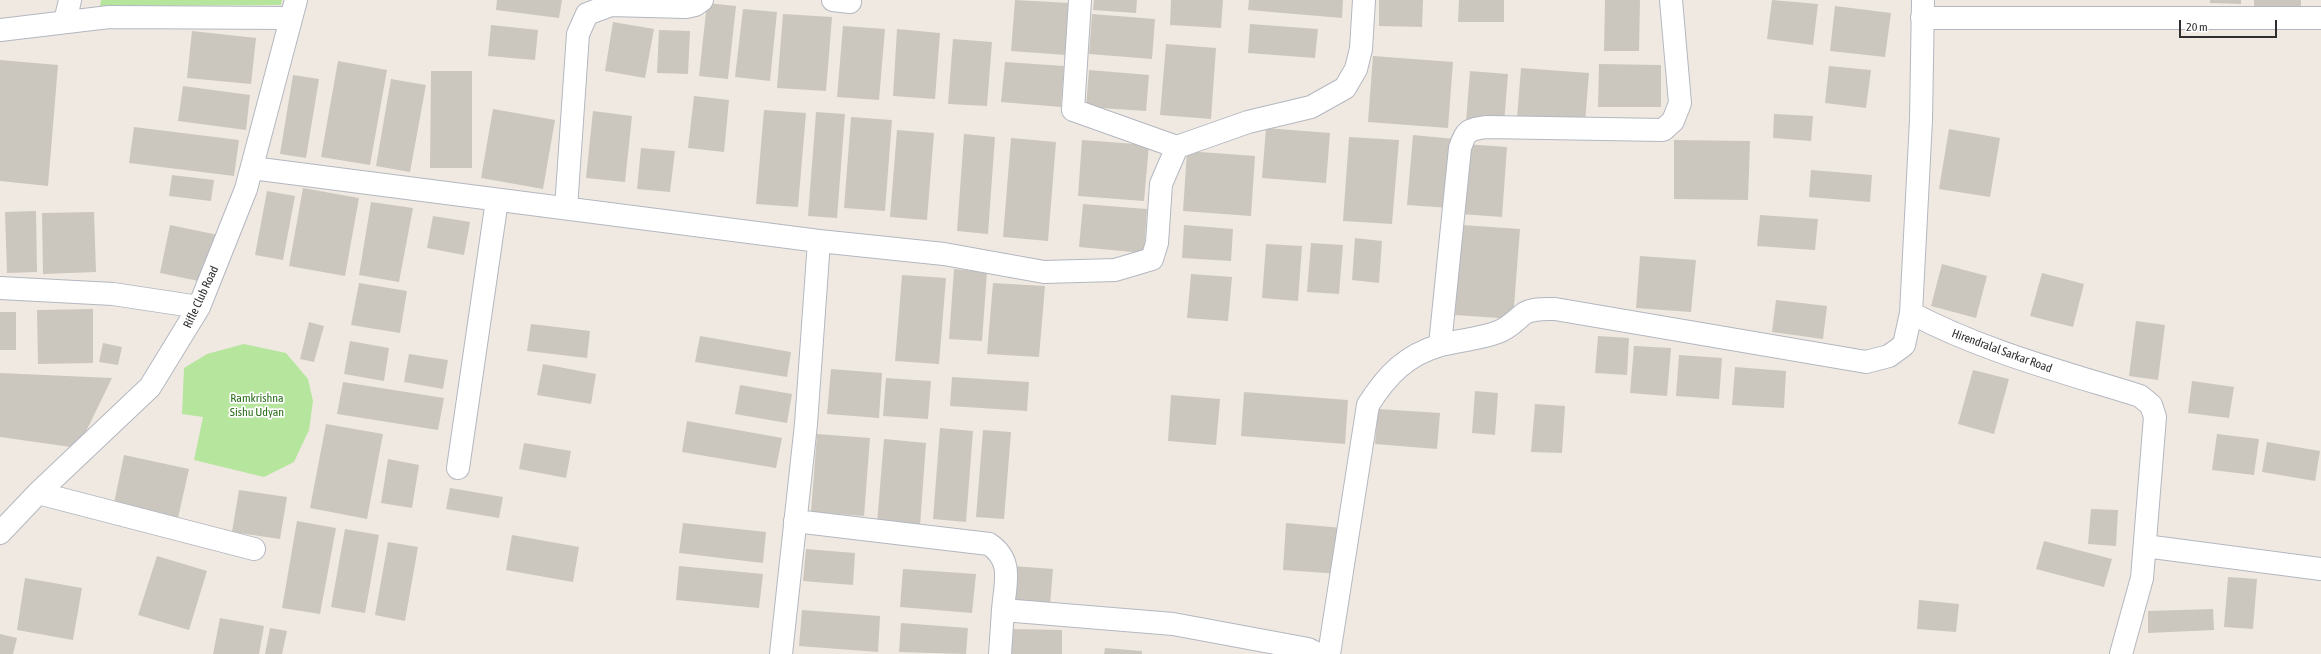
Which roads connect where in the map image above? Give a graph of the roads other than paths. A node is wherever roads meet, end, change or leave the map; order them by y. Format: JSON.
{"nodes":[{"id":1,"x":70,"y":0,"type":"edge"},
{"id":2,"x":702,"y":0,"type":"edge"},
{"id":3,"x":1080,"y":0,"type":"edge"},
{"id":4,"x":1364,"y":0,"type":"edge"},
{"id":5,"x":1671,"y":0,"type":"edge"},
{"id":6,"x":294,"y":9,"type":"edge"},
{"id":7,"x":1922,"y":9,"type":"edge"},
{"id":8,"x":2321,"y":18,"type":"edge"},
{"id":9,"x":64,"y":22,"type":"junction"},
{"id":10,"x":0,"y":30,"type":"edge"},
{"id":11,"x":1177,"y":147,"type":"junction"},
{"id":12,"x":252,"y":168,"type":"junction"},
{"id":13,"x":497,"y":200,"type":"junction"},
{"id":14,"x":566,"y":208,"type":"junction"},
{"id":15,"x":819,"y":241,"type":"junction"},
{"id":16,"x":0,"y":288,"type":"edge"},
{"id":17,"x":199,"y":307,"type":"junction"},
{"id":18,"x":1911,"y":313,"type":"junction"},
{"id":19,"x":1440,"y":345,"type":"junction"},
{"id":20,"x":458,"y":468,"type":"dead end"},
{"id":21,"x":38,"y":493,"type":"junction"},
{"id":22,"x":795,"y":521,"type":"junction"},
{"id":23,"x":0,"y":533,"type":"edge"},
{"id":24,"x":2145,"y":546,"type":"junction"},
{"id":25,"x":254,"y":548,"type":"dead end"},
{"id":26,"x":2321,"y":569,"type":"edge"},
{"id":27,"x":1003,"y":610,"type":"junction"},
{"id":28,"x":781,"y":654,"type":"edge"},
{"id":29,"x":1000,"y":654,"type":"edge"},
{"id":30,"x":1318,"y":654,"type":"edge"},
{"id":31,"x":1329,"y":654,"type":"edge"},
{"id":32,"x":2121,"y":654,"type":"edge"}],
"edges":[{"from":1,"to":9,"type":"street"},
{"from":2,"to":14,"type":"street"},
{"from":3,"to":11,"type":"street"},
{"from":4,"to":11,"type":"street"},
{"from":5,"to":19,"type":"street"},
{"from":6,"to":9,"type":"street"},
{"from":6,"to":12,"type":"street","name":"Rifle Club Road"},
{"from":7,"to":8,"type":"street"},
{"from":7,"to":18,"type":"street"},
{"from":9,"to":10,"type":"street"},
{"from":11,"to":15,"type":"street"},
{"from":12,"to":13,"type":"street"},
{"from":12,"to":17,"type":"street","name":"Rifle Club Road"},
{"from":13,"to":14,"type":"street"},
{"from":13,"to":20,"type":"street"},
{"from":14,"to":15,"type":"street"},
{"from":15,"to":22,"type":"street"},
{"from":16,"to":17,"type":"street"},
{"from":17,"to":21,"type":"street","name":"Rifle Club Road"},
{"from":18,"to":19,"type":"street"},
{"from":18,"to":24,"type":"street","name":"Hirendralal Sarkar Road"},
{"from":19,"to":31,"type":"street"},
{"from":21,"to":23,"type":"street","name":"Rifle Club Road"},
{"from":21,"to":25,"type":"street"},
{"from":22,"to":27,"type":"street"},
{"from":22,"to":28,"type":"street"},
{"from":24,"to":26,"type":"street"},
{"from":24,"to":32,"type":"street","name":"Hirendralal Sarkar Road"},
{"from":27,"to":29,"type":"street"},
{"from":27,"to":30,"type":"street"}]}
